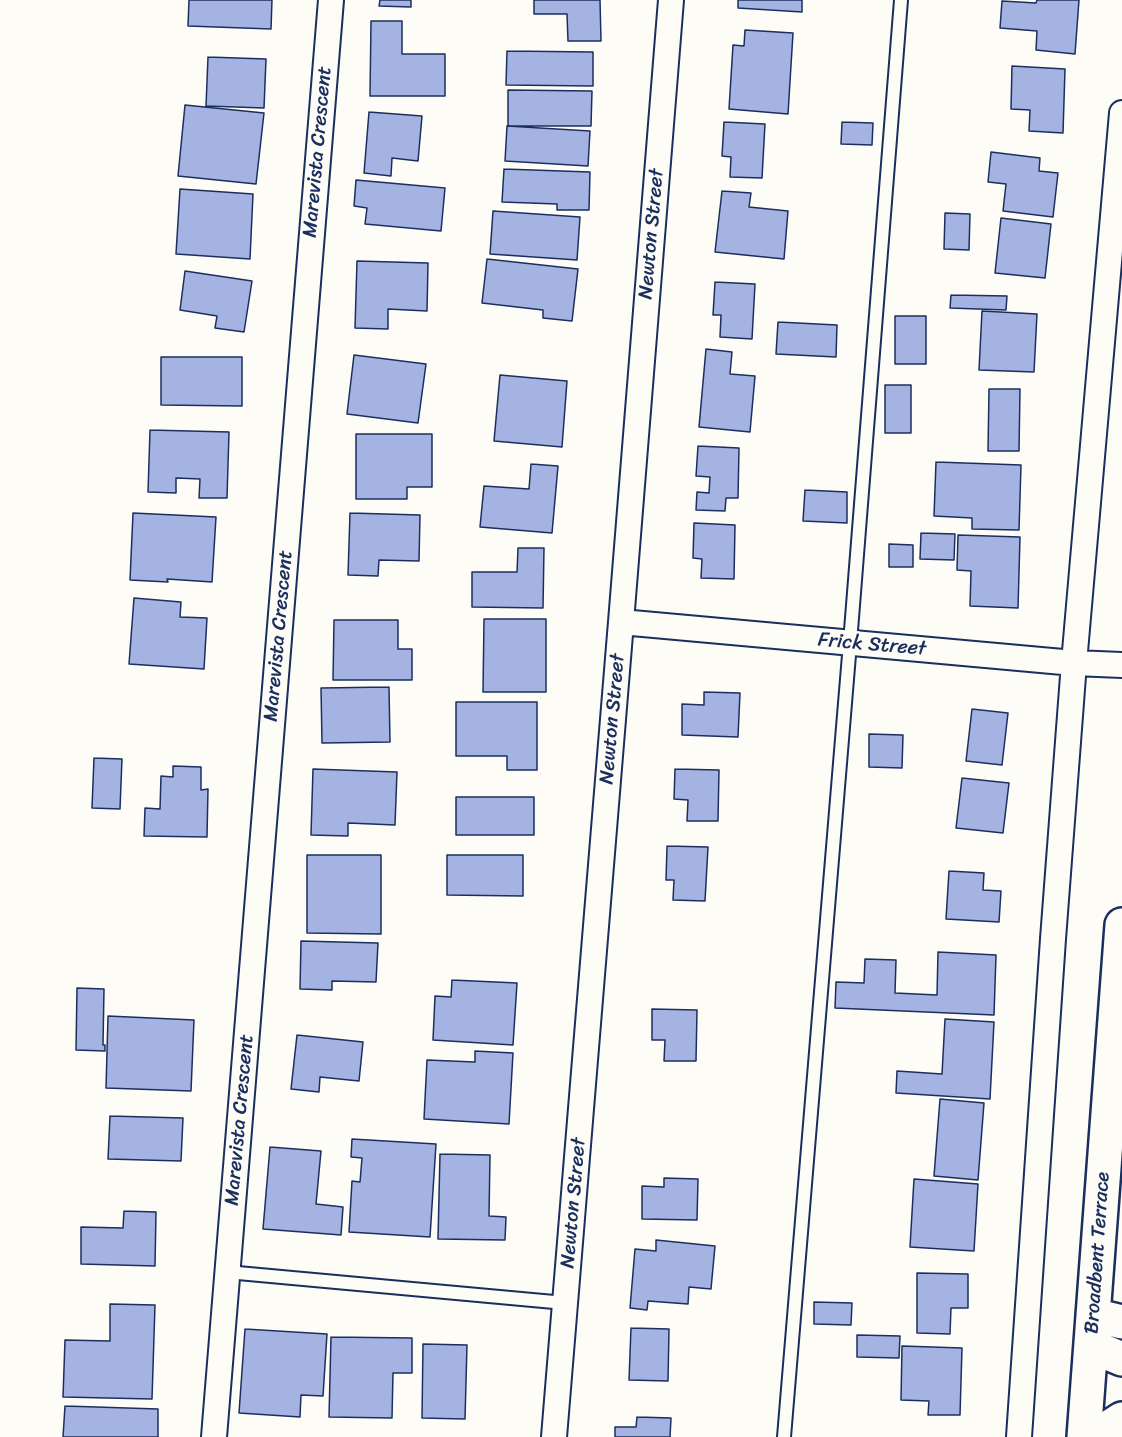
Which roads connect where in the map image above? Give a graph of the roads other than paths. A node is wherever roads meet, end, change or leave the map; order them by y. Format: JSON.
{"nodes":[{"id":1,"x":331,"y":0,"type":"edge"},
{"id":2,"x":671,"y":0,"type":"edge"},
{"id":3,"x":901,"y":0,"type":"edge"},
{"id":4,"x":1122,"y":113,"type":"edge"},
{"id":5,"x":621,"y":622,"type":"junction"},
{"id":6,"x":850,"y":643,"type":"junction"},
{"id":7,"x":1074,"y":663,"type":"junction"},
{"id":8,"x":1122,"y":665,"type":"edge"},
{"id":9,"x":1122,"y":925,"type":"edge"},
{"id":10,"x":1118,"y":1046,"type":"edge"},
{"id":11,"x":1110,"y":1097,"type":"junction"},
{"id":12,"x":1122,"y":1166,"type":"edge"},
{"id":13,"x":227,"y":1272,"type":"junction"},
{"id":14,"x":565,"y":1304,"type":"junction"},
{"id":15,"x":1102,"y":1328,"type":"edge"},
{"id":16,"x":1122,"y":1359,"type":"edge"},
{"id":17,"x":1122,"y":1419,"type":"edge"},
{"id":18,"x":214,"y":1437,"type":"edge"},
{"id":19,"x":554,"y":1437,"type":"edge"},
{"id":20,"x":784,"y":1437,"type":"edge"},
{"id":21,"x":1019,"y":1437,"type":"edge"},
{"id":22,"x":1084,"y":1437,"type":"edge"},
{"id":23,"x":1094,"y":1437,"type":"edge"}],
"edges":[{"from":1,"to":13,"type":"street","name":"Marevista Crescent"},
{"from":2,"to":5,"type":"street","name":"Newton Street"},
{"from":3,"to":6,"type":"lane"},
{"from":4,"to":7,"type":"street"},
{"from":5,"to":6,"type":"street","name":"Frick Street"},
{"from":5,"to":14,"type":"street","name":"Newton Street"},
{"from":6,"to":7,"type":"street","name":"Frick Street"},
{"from":6,"to":20,"type":"lane"},
{"from":7,"to":8,"type":"street","name":"Frick Street"},
{"from":7,"to":21,"type":"street"},
{"from":9,"to":10,"type":"main road","name":"Broadbent Terrace"},
{"from":10,"to":11,"type":"main road","name":"Broadbent Terrace"},
{"from":11,"to":12,"type":"main road"},
{"from":11,"to":15,"type":"main road","name":"Broadbent Terrace"},
{"from":13,"to":14,"type":"lane"},
{"from":13,"to":18,"type":"street","name":"Marevista Crescent"},
{"from":14,"to":19,"type":"street","name":"Newton Street"},
{"from":15,"to":16,"type":"main road"},
{"from":15,"to":22,"type":"main road","name":"Broadbent Terrace"},
{"from":17,"to":23,"type":"main road"}]}
